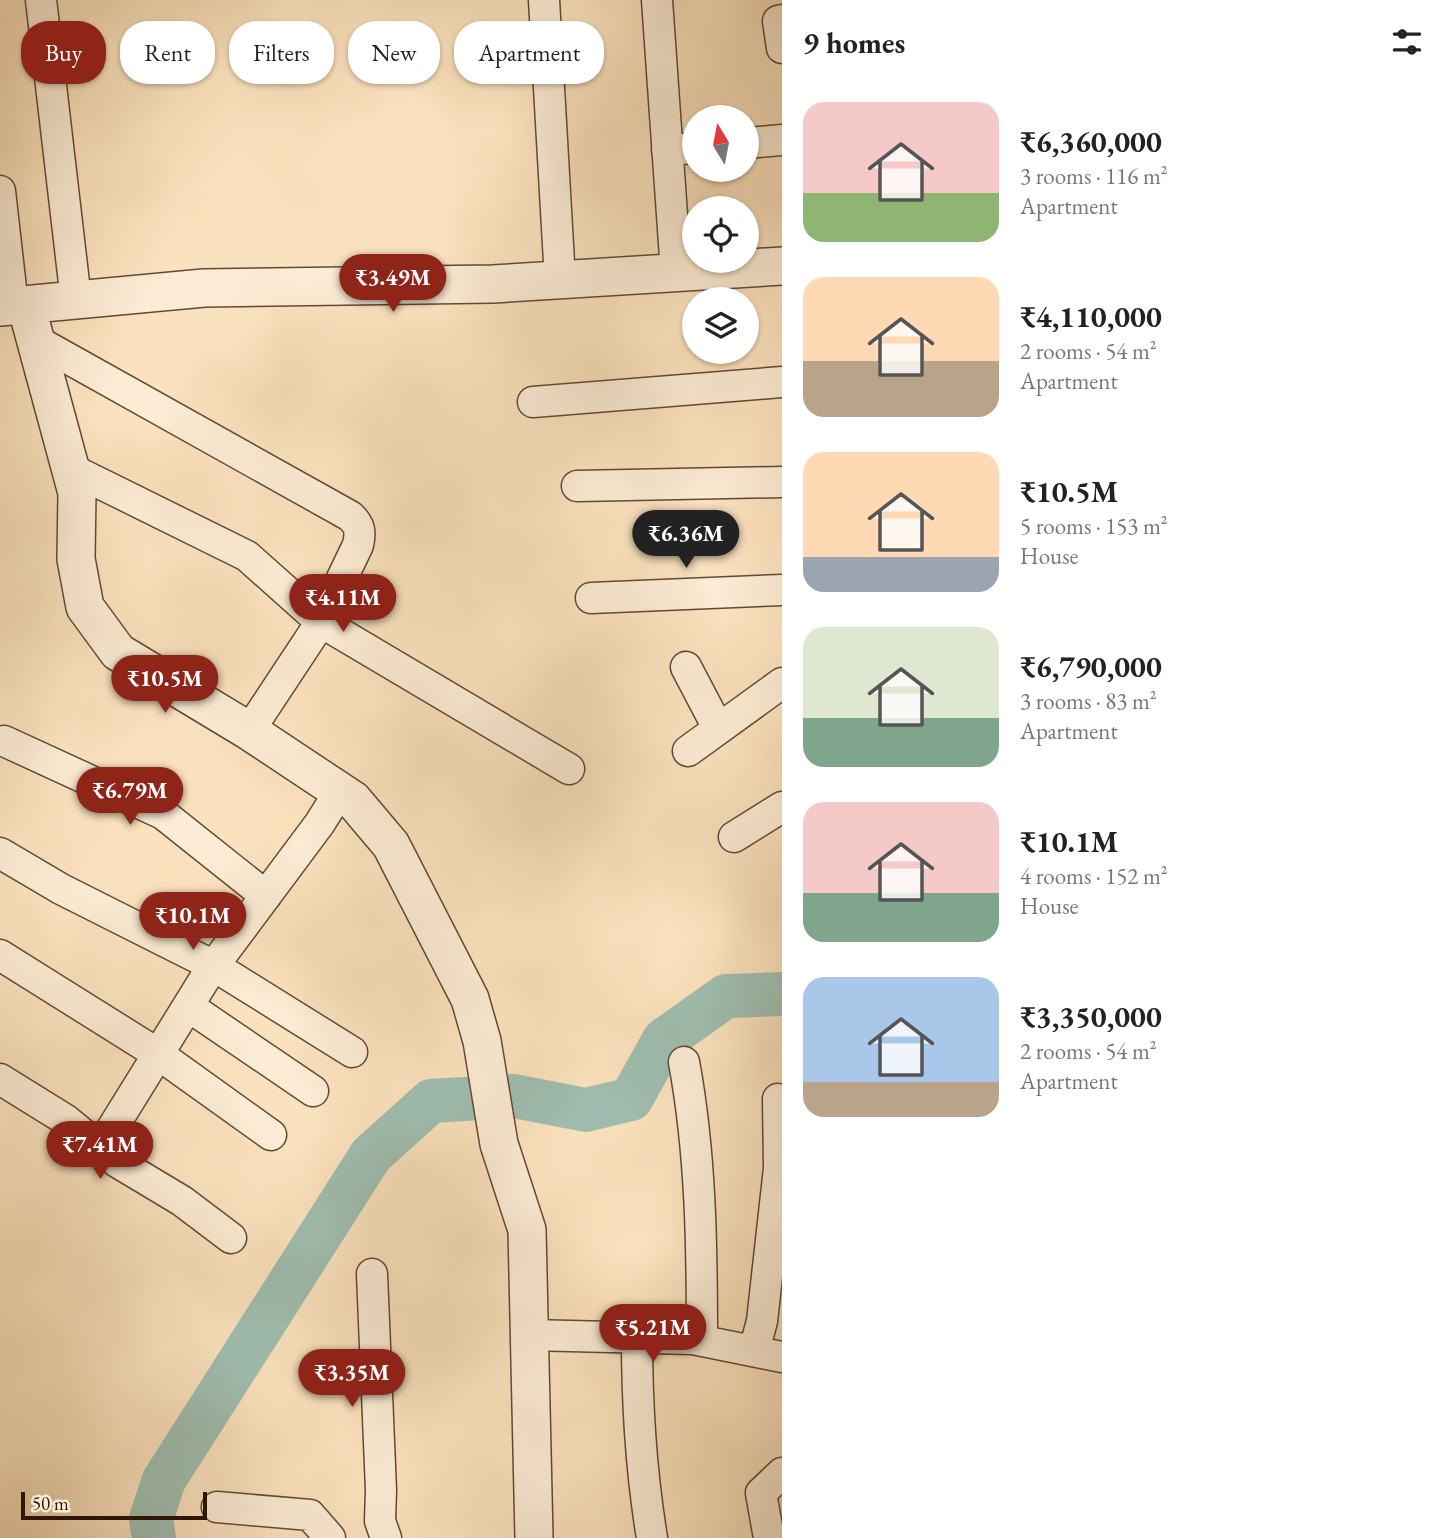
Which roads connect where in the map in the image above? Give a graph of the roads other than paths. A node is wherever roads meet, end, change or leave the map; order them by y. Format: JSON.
{"nodes":[{"id":1,"x":41,"y":0,"type":"edge"},
{"id":2,"x":544,"y":0,"type":"edge"},
{"id":3,"x":657,"y":0,"type":"edge"},
{"id":4,"x":782,"y":20,"type":"edge"},
{"id":5,"x":782,"y":48,"type":"edge"},
{"id":6,"x":782,"y":140,"type":"edge"},
{"id":7,"x":760,"y":142,"type":"edge"},
{"id":8,"x":681,"y":149,"type":"edge"},
{"id":9,"x":0,"y":191,"type":"edge"},
{"id":10,"x":782,"y":266,"type":"edge"},
{"id":11,"x":676,"y":272,"type":"junction"},
{"id":12,"x":560,"y":280,"type":"junction"},
{"id":13,"x":76,"y":300,"type":"junction"},
{"id":14,"x":13,"y":306,"type":"edge"},
{"id":15,"x":37,"y":341,"type":"junction"},
{"id":16,"x":782,"y":382,"type":"edge"},
{"id":17,"x":533,"y":402,"type":"dead end"},
{"id":18,"x":71,"y":469,"type":"junction"},
{"id":19,"x":782,"y":482,"type":"edge"},
{"id":20,"x":577,"y":486,"type":"dead end"},
{"id":21,"x":782,"y":590,"type":"edge"},
{"id":22,"x":591,"y":598,"type":"dead end"},
{"id":23,"x":321,"y":622,"type":"junction"},
{"id":24,"x":686,"y":667,"type":"dead end"},
{"id":25,"x":782,"y":683,"type":"edge"},
{"id":26,"x":718,"y":728,"type":"junction"},
{"id":27,"x":249,"y":732,"type":"junction"},
{"id":28,"x":4,"y":741,"type":"dead end"},
{"id":29,"x":688,"y":751,"type":"dead end"},
{"id":30,"x":569,"y":769,"type":"dead end"},
{"id":31,"x":340,"y":791,"type":"junction"},
{"id":32,"x":782,"y":807,"type":"edge"},
{"id":33,"x":734,"y":837,"type":"dead end"},
{"id":34,"x":0,"y":853,"type":"edge"},
{"id":35,"x":266,"y":895,"type":"junction"},
{"id":36,"x":0,"y":955,"type":"edge"},
{"id":37,"x":214,"y":966,"type":"junction"},
{"id":38,"x":188,"y":1006,"type":"junction"},
{"id":39,"x":352,"y":1052,"type":"dead end"},
{"id":40,"x":158,"y":1054,"type":"junction"},
{"id":41,"x":684,"y":1062,"type":"dead end"},
{"id":42,"x":0,"y":1079,"type":"edge"},
{"id":43,"x":313,"y":1091,"type":"dead end"},
{"id":44,"x":778,"y":1099,"type":"dead end"},
{"id":45,"x":271,"y":1135,"type":"dead end"},
{"id":46,"x":100,"y":1148,"type":"junction"},
{"id":47,"x":231,"y":1238,"type":"dead end"},
{"id":48,"x":372,"y":1274,"type":"dead end"},
{"id":49,"x":529,"y":1335,"type":"junction"},
{"id":50,"x":638,"y":1338,"type":"junction"},
{"id":51,"x":702,"y":1341,"type":"junction"},
{"id":52,"x":768,"y":1354,"type":"edge"},
{"id":53,"x":782,"y":1473,"type":"edge"},
{"id":54,"x":217,"y":1507,"type":"dead end"},
{"id":55,"x":330,"y":1538,"type":"edge"},
{"id":56,"x":386,"y":1538,"type":"edge"},
{"id":57,"x":534,"y":1538,"type":"edge"},
{"id":58,"x":652,"y":1538,"type":"edge"},
{"id":59,"x":769,"y":1538,"type":"edge"}],
"edges":[{"from":1,"to":13,"type":"street"},
{"from":2,"to":12,"type":"street"},
{"from":3,"to":8,"type":"street"},
{"from":4,"to":5,"type":"street"},
{"from":6,"to":7,"type":"street"},
{"from":8,"to":11,"type":"street"},
{"from":9,"to":14,"type":"street"},
{"from":10,"to":11,"type":"street"},
{"from":11,"to":12,"type":"street"},
{"from":12,"to":13,"type":"street"},
{"from":13,"to":14,"type":"street"},
{"from":14,"to":15,"type":"street"},
{"from":15,"to":18,"type":"street"},
{"from":15,"to":23,"type":"street"},
{"from":16,"to":17,"type":"street"},
{"from":18,"to":23,"type":"street"},
{"from":18,"to":27,"type":"street"},
{"from":19,"to":20,"type":"street"},
{"from":21,"to":22,"type":"street"},
{"from":23,"to":27,"type":"street"},
{"from":23,"to":30,"type":"street"},
{"from":24,"to":26,"type":"street"},
{"from":25,"to":26,"type":"street"},
{"from":26,"to":29,"type":"street"},
{"from":27,"to":31,"type":"street"},
{"from":28,"to":35,"type":"street"},
{"from":31,"to":35,"type":"street"},
{"from":31,"to":49,"type":"street"},
{"from":32,"to":33,"type":"street"},
{"from":34,"to":37,"type":"street"},
{"from":35,"to":37,"type":"street"},
{"from":36,"to":40,"type":"street"},
{"from":37,"to":38,"type":"street"},
{"from":37,"to":39,"type":"street"},
{"from":38,"to":40,"type":"street"},
{"from":38,"to":43,"type":"street"},
{"from":40,"to":45,"type":"street"},
{"from":40,"to":46,"type":"street"},
{"from":41,"to":51,"type":"street"},
{"from":42,"to":46,"type":"street"},
{"from":44,"to":52,"type":"street"},
{"from":46,"to":47,"type":"street"},
{"from":48,"to":56,"type":"street"},
{"from":49,"to":50,"type":"street"},
{"from":49,"to":57,"type":"street"},
{"from":50,"to":51,"type":"street"},
{"from":50,"to":58,"type":"street"},
{"from":51,"to":52,"type":"street"},
{"from":53,"to":59,"type":"street"},
{"from":54,"to":55,"type":"street"}]}
